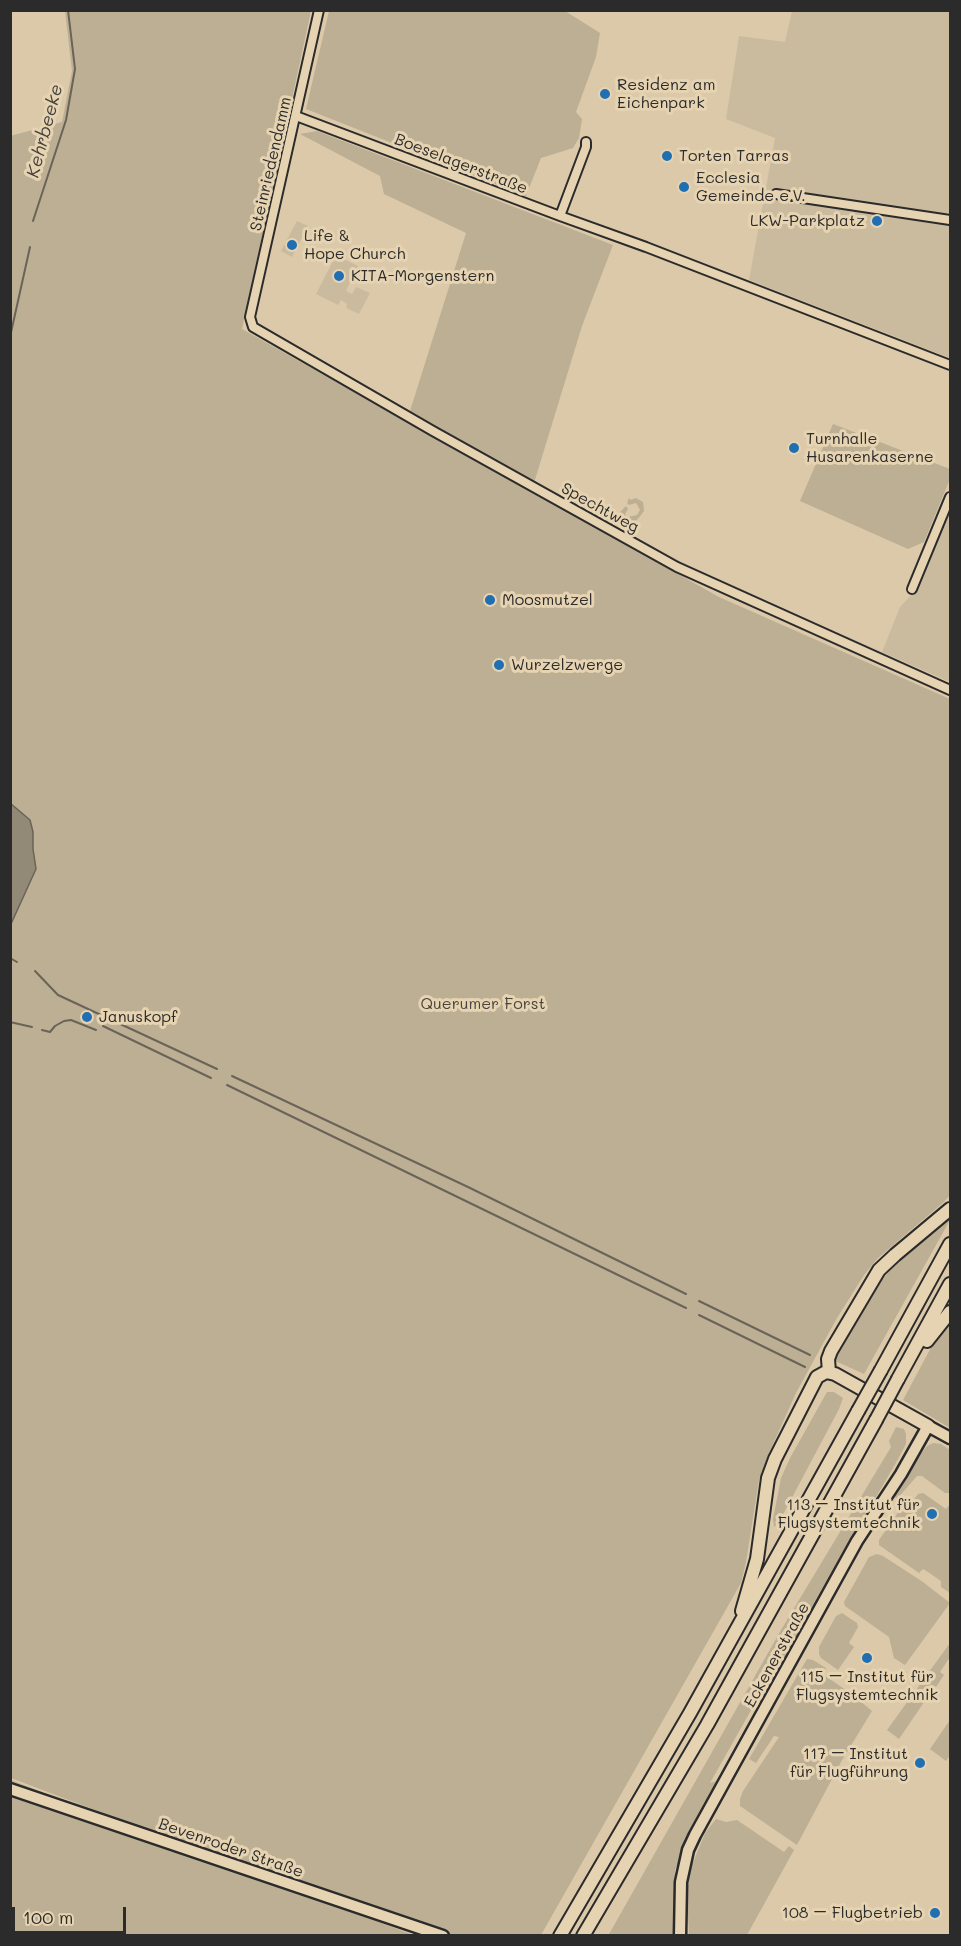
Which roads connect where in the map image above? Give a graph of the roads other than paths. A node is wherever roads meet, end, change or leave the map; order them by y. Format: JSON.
{"nodes":[{"id":1,"x":319,"y":10,"type":"edge"},
{"id":2,"x":296,"y":116,"type":"junction"},
{"id":3,"x":586,"y":142,"type":"dead end"},
{"id":4,"x":776,"y":194,"type":"dead end"},
{"id":5,"x":560,"y":216,"type":"junction"},
{"id":6,"x":951,"y":220,"type":"edge"},
{"id":7,"x":251,"y":324,"type":"joint"},
{"id":8,"x":951,"y":365,"type":"edge"},
{"id":9,"x":951,"y":496,"type":"edge"},
{"id":10,"x":912,"y":589,"type":"dead end"},
{"id":11,"x":951,"y":690,"type":"edge"},
{"id":12,"x":951,"y":1209,"type":"edge"},
{"id":13,"x":951,"y":1244,"type":"edge"},
{"id":14,"x":951,"y":1284,"type":"edge"},
{"id":15,"x":951,"y":1312,"type":"edge"},
{"id":16,"x":829,"y":1372,"type":"junction"},
{"id":17,"x":900,"y":1376,"type":"junction"},
{"id":18,"x":928,"y":1426,"type":"junction"},
{"id":19,"x":951,"y":1438,"type":"edge"},
{"id":20,"x":733,"y":1638,"type":"junction"},
{"id":21,"x":10,"y":1789,"type":"edge"},
{"id":22,"x":443,"y":1935,"type":"edge"},
{"id":23,"x":561,"y":1935,"type":"edge"},
{"id":24,"x":583,"y":1935,"type":"edge"},
{"id":25,"x":680,"y":1935,"type":"edge"}],
"edges":[{"from":1,"to":2,"type":"street","name":"Steinriedendamm"},
{"from":2,"to":5,"type":"street","name":"Boeselagerstraße"},
{"from":2,"to":7,"type":"street","name":"Steinriedendamm"},
{"from":3,"to":5,"type":"street"},
{"from":4,"to":6,"type":"street"},
{"from":5,"to":8,"type":"street","name":"Boeselagerstraße"},
{"from":7,"to":11,"type":"street","name":"Spechtweg"},
{"from":9,"to":10,"type":"street"},
{"from":12,"to":16,"type":"highway"},
{"from":13,"to":20,"type":"highway","bridge":true},
{"from":14,"to":17,"type":"highway"},
{"from":15,"to":17,"type":"highway"},
{"from":16,"to":18,"type":"highway"},
{"from":16,"to":20,"type":"highway"},
{"from":17,"to":24,"type":"highway","bridge":true},
{"from":18,"to":19,"type":"main road"},
{"from":18,"to":25,"type":"main road","name":"Eckenerstraße"},
{"from":20,"to":23,"type":"highway"},
{"from":21,"to":22,"type":"main road","name":"Bevenroder Straße"}]}
